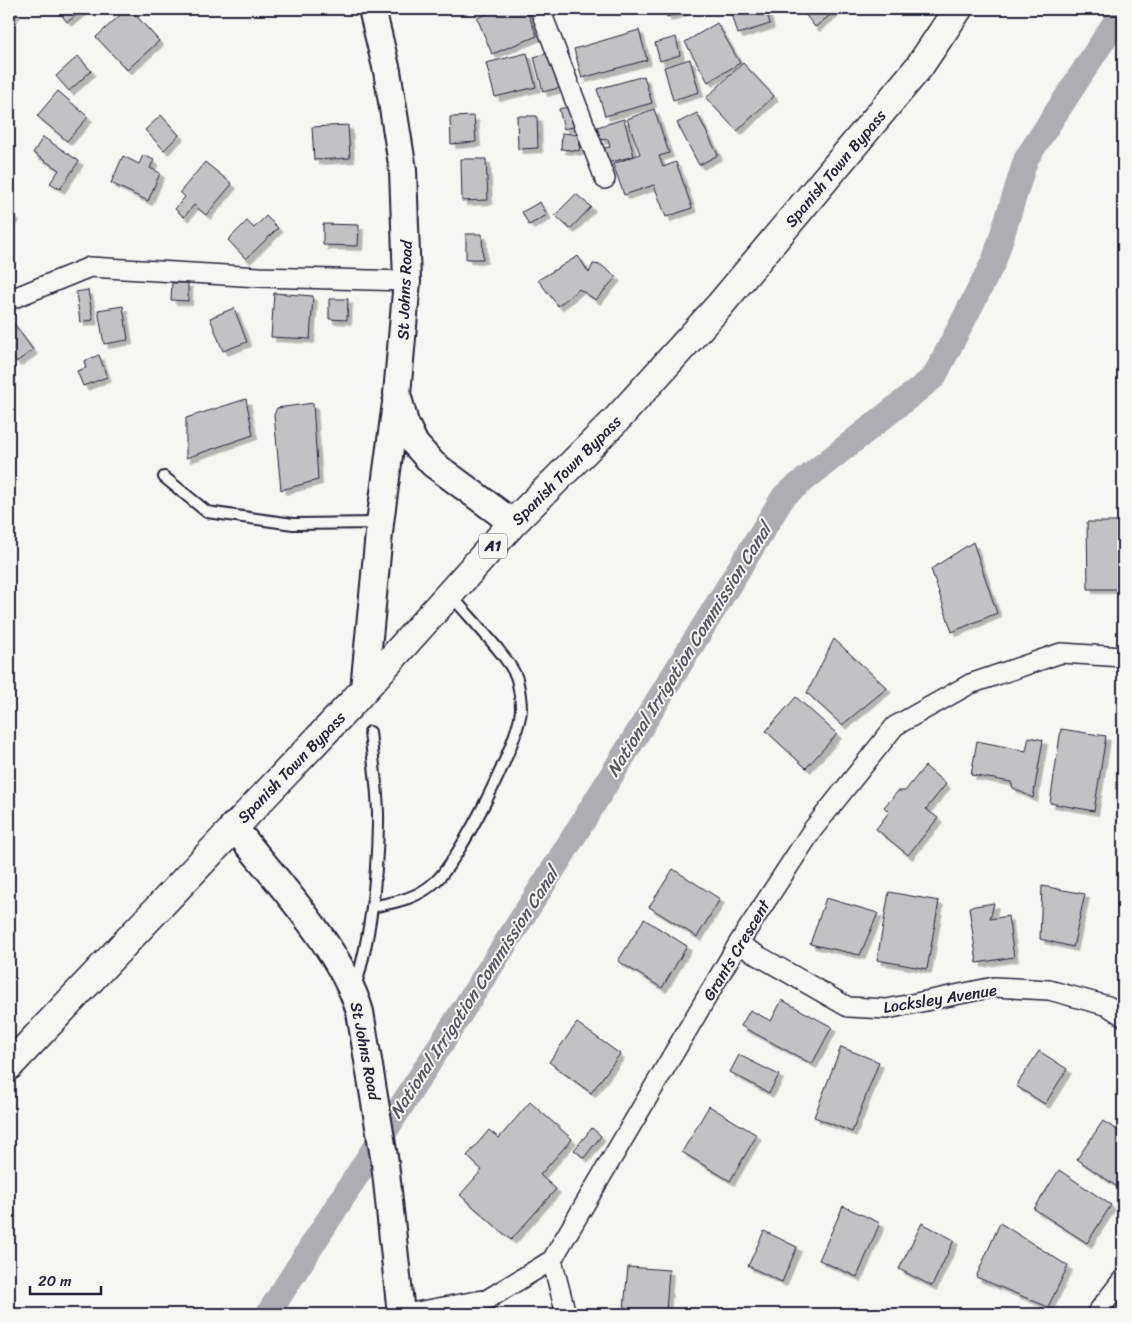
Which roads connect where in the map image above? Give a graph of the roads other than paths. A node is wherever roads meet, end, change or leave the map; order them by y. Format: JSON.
{"nodes":[{"id":1,"x":372,"y":9,"type":"edge"},
{"id":2,"x":540,"y":9,"type":"edge"},
{"id":3,"x":958,"y":9,"type":"edge"},
{"id":4,"x":605,"y":179,"type":"dead end"},
{"id":5,"x":407,"y":281,"type":"junction"},
{"id":6,"x":9,"y":300,"type":"edge"},
{"id":7,"x":398,"y":394,"type":"junction"},
{"id":8,"x":164,"y":477,"type":"dead end"},
{"id":9,"x":380,"y":523,"type":"junction"},
{"id":10,"x":513,"y":523,"type":"junction"},
{"id":11,"x":450,"y":595,"type":"junction"},
{"id":12,"x":1123,"y":657,"type":"edge"},
{"id":13,"x":364,"y":689,"type":"junction"},
{"id":14,"x":370,"y":732,"type":"dead end"},
{"id":15,"x":234,"y":826,"type":"junction"},
{"id":16,"x":372,"y":907,"type":"junction"},
{"id":17,"x":738,"y":944,"type":"junction"},
{"id":18,"x":354,"y":991,"type":"junction"},
{"id":19,"x":1123,"y":1016,"type":"edge"},
{"id":20,"x":9,"y":1066,"type":"edge"},
{"id":21,"x":552,"y":1260,"type":"junction"},
{"id":22,"x":1123,"y":1279,"type":"edge"},
{"id":23,"x":401,"y":1314,"type":"edge"},
{"id":24,"x":405,"y":1314,"type":"edge"},
{"id":25,"x":566,"y":1314,"type":"edge"},
{"id":26,"x":1096,"y":1314,"type":"edge"}],
"edges":[{"from":1,"to":5,"type":"main road","name":"St Johns Road"},
{"from":2,"to":4,"type":"street"},
{"from":3,"to":10,"type":"main road","name":"Spanish Town Bypass","number":"A1"},
{"from":5,"to":6,"type":"street"},
{"from":5,"to":7,"type":"main road","name":"St Johns Road"},
{"from":7,"to":9,"type":"main road"},
{"from":7,"to":10,"type":"main road","name":"St Johns Road"},
{"from":8,"to":9,"type":"lane"},
{"from":9,"to":13,"type":"main road"},
{"from":10,"to":11,"type":"main road","name":"Spanish Town Bypass","number":"A1"},
{"from":11,"to":13,"type":"main road","name":"Spanish Town Bypass","number":"A1"},
{"from":11,"to":16,"type":"lane"},
{"from":12,"to":17,"type":"street","name":"Grants Crescent"},
{"from":13,"to":15,"type":"main road","name":"Spanish Town Bypass","number":"A1"},
{"from":14,"to":16,"type":"lane"},
{"from":15,"to":18,"type":"main road","name":"St Johns Road"},
{"from":15,"to":20,"type":"main road","name":"Spanish Town Bypass","number":"A1"},
{"from":16,"to":18,"type":"lane"},
{"from":17,"to":19,"type":"street","name":"Locksley Avenue"},
{"from":17,"to":21,"type":"street","name":"Grants Crescent"},
{"from":18,"to":23,"type":"main road","name":"St Johns Road"},
{"from":21,"to":24,"type":"street","name":"Grants Crescent"},
{"from":21,"to":25,"type":"street"},
{"from":22,"to":26,"type":"street"}]}
